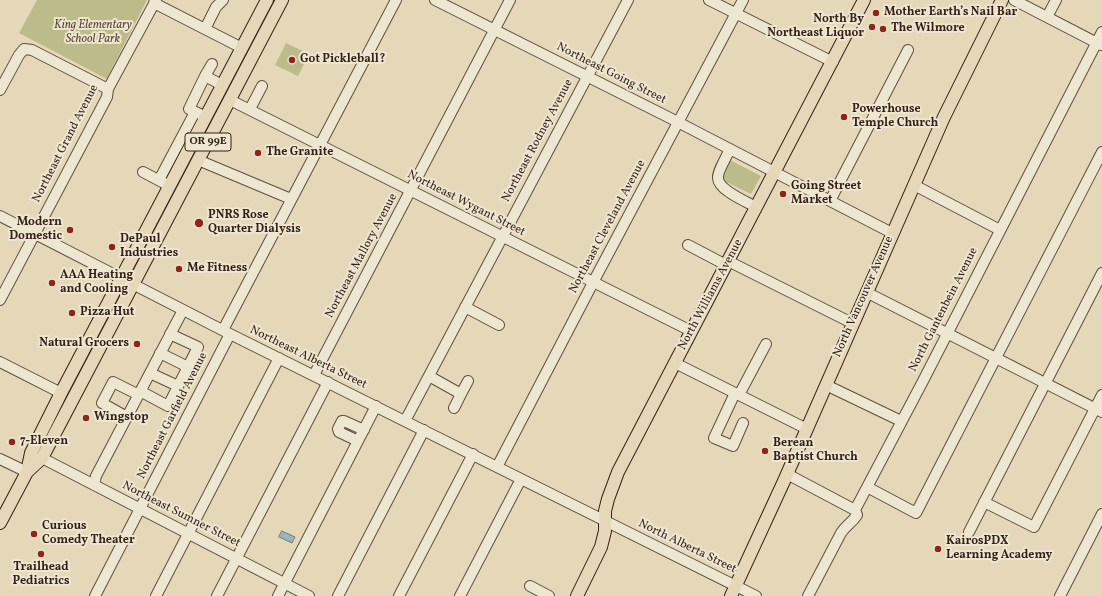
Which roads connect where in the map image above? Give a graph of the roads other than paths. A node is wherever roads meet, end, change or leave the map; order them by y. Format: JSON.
{"nodes":[{"id":1,"x":223,"y":0,"type":"edge"},
{"id":2,"x":267,"y":0,"type":"edge"},
{"id":3,"x":282,"y":0,"type":"edge"},
{"id":4,"x":396,"y":0,"type":"edge"},
{"id":5,"x":435,"y":0,"type":"edge"},
{"id":6,"x":510,"y":0,"type":"edge"},
{"id":7,"x":628,"y":0,"type":"edge"},
{"id":8,"x":709,"y":0,"type":"edge"},
{"id":9,"x":743,"y":0,"type":"edge"},
{"id":10,"x":864,"y":0,"type":"edge"},
{"id":11,"x":1002,"y":0,"type":"edge"},
{"id":12,"x":1014,"y":0,"type":"edge"},
{"id":13,"x":1056,"y":0,"type":"edge"},
{"id":14,"x":155,"y":2,"type":"edge"},
{"id":15,"x":736,"y":14,"type":"junction"},
{"id":16,"x":1047,"y":17,"type":"junction"},
{"id":17,"x":205,"y":29,"type":"junction"},
{"id":18,"x":495,"y":30,"type":"junction"},
{"id":19,"x":1102,"y":32,"type":"edge"},
{"id":20,"x":1099,"y":44,"type":"edge"},
{"id":21,"x":242,"y":48,"type":"junction"},
{"id":22,"x":908,"y":50,"type":"dead end"},
{"id":23,"x":833,"y":62,"type":"junction"},
{"id":24,"x":212,"y":64,"type":"dead end"},
{"id":25,"x":205,"y":76,"type":"junction"},
{"id":26,"x":586,"y":76,"type":"junction"},
{"id":27,"x":222,"y":85,"type":"junction"},
{"id":28,"x":262,"y":86,"type":"dead end"},
{"id":29,"x":108,"y":89,"type":"junction"},
{"id":30,"x":0,"y":90,"type":"edge"},
{"id":31,"x":230,"y":100,"type":"junction"},
{"id":32,"x":250,"y":110,"type":"junction"},
{"id":33,"x":200,"y":115,"type":"junction"},
{"id":34,"x":678,"y":122,"type":"junction"},
{"id":35,"x":320,"y":145,"type":"junction"},
{"id":36,"x":730,"y":149,"type":"junction"},
{"id":37,"x":1102,"y":152,"type":"edge"},
{"id":38,"x":198,"y":160,"type":"junction"},
{"id":39,"x":143,"y":172,"type":"dead end"},
{"id":40,"x":775,"y":172,"type":"junction"},
{"id":41,"x":164,"y":183,"type":"junction"},
{"id":42,"x":914,"y":185,"type":"junction"},
{"id":43,"x":411,"y":191,"type":"junction"},
{"id":44,"x":291,"y":199,"type":"junction"},
{"id":45,"x":830,"y":201,"type":"junction"},
{"id":46,"x":756,"y":207,"type":"junction"},
{"id":47,"x":0,"y":216,"type":"edge"},
{"id":48,"x":1000,"y":230,"type":"junction"},
{"id":49,"x":892,"y":233,"type":"junction"},
{"id":50,"x":35,"y":234,"type":"junction"},
{"id":51,"x":502,"y":237,"type":"junction"},
{"id":52,"x":688,"y":245,"type":"dead end"},
{"id":53,"x":727,"y":263,"type":"junction"},
{"id":54,"x":1102,"y":273,"type":"edge"},
{"id":55,"x":121,"y":278,"type":"junction"},
{"id":56,"x":593,"y":282,"type":"junction"},
{"id":57,"x":133,"y":284,"type":"junction"},
{"id":58,"x":866,"y":292,"type":"junction"},
{"id":59,"x":0,"y":300,"type":"edge"},
{"id":60,"x":465,"y":307,"type":"junction"},
{"id":61,"x":183,"y":310,"type":"junction"},
{"id":62,"x":852,"y":323,"type":"junction"},
{"id":63,"x":499,"y":325,"type":"dead end"},
{"id":64,"x":691,"y":331,"type":"junction"},
{"id":65,"x":226,"y":332,"type":"junction"},
{"id":66,"x":947,"y":333,"type":"junction"},
{"id":67,"x":170,"y":334,"type":"junction"},
{"id":68,"x":766,"y":344,"type":"dead end"},
{"id":69,"x":160,"y":353,"type":"junction"},
{"id":70,"x":279,"y":358,"type":"junction"},
{"id":71,"x":996,"y":358,"type":"junction"},
{"id":72,"x":0,"y":362,"type":"edge"},
{"id":73,"x":675,"y":363,"type":"junction"},
{"id":74,"x":188,"y":367,"type":"junction"},
{"id":75,"x":150,"y":373,"type":"junction"},
{"id":76,"x":314,"y":375,"type":"junction"},
{"id":77,"x":429,"y":376,"type":"junction"},
{"id":78,"x":468,"y":381,"type":"dead end"},
{"id":79,"x":328,"y":382,"type":"junction"},
{"id":80,"x":1045,"y":383,"type":"junction"},
{"id":81,"x":826,"y":385,"type":"junction"},
{"id":82,"x":178,"y":386,"type":"junction"},
{"id":83,"x":61,"y":393,"type":"junction"},
{"id":84,"x":140,"y":393,"type":"junction"},
{"id":85,"x":461,"y":394,"type":"junction"},
{"id":86,"x":737,"y":394,"type":"junction"},
{"id":87,"x":1102,"y":395,"type":"edge"},
{"id":88,"x":376,"y":406,"type":"junction"},
{"id":89,"x":454,"y":408,"type":"dead end"},
{"id":90,"x":1098,"y":410,"type":"edge"},
{"id":91,"x":127,"y":416,"type":"junction"},
{"id":92,"x":405,"y":421,"type":"junction"},
{"id":93,"x":901,"y":421,"type":"junction"},
{"id":94,"x":743,"y":423,"type":"dead end"},
{"id":95,"x":807,"y":429,"type":"junction"},
{"id":96,"x":364,"y":430,"type":"junction"},
{"id":97,"x":424,"y":430,"type":"junction"},
{"id":98,"x":358,"y":441,"type":"junction"},
{"id":99,"x":473,"y":454,"type":"junction"},
{"id":100,"x":42,"y":458,"type":"junction"},
{"id":101,"x":0,"y":459,"type":"edge"},
{"id":102,"x":497,"y":467,"type":"junction"},
{"id":103,"x":26,"y":472,"type":"junction"},
{"id":104,"x":787,"y":474,"type":"junction"},
{"id":105,"x":521,"y":479,"type":"junction"},
{"id":106,"x":94,"y":485,"type":"junction"},
{"id":107,"x":867,"y":487,"type":"junction"},
{"id":108,"x":984,"y":502,"type":"junction"},
{"id":109,"x":141,"y":509,"type":"junction"},
{"id":110,"x":855,"y":510,"type":"junction"},
{"id":111,"x":1102,"y":514,"type":"edge"},
{"id":112,"x":605,"y":521,"type":"junction"},
{"id":113,"x":0,"y":523,"type":"edge"},
{"id":114,"x":969,"y":532,"type":"dead end"},
{"id":115,"x":188,"y":534,"type":"junction"},
{"id":116,"x":236,"y":559,"type":"junction"},
{"id":117,"x":285,"y":584,"type":"junction"},
{"id":118,"x":530,"y":586,"type":"dead end"},
{"id":119,"x":733,"y":591,"type":"edge"},
{"id":120,"x":95,"y":596,"type":"edge"},
{"id":121,"x":156,"y":596,"type":"edge"},
{"id":122,"x":217,"y":596,"type":"edge"},
{"id":123,"x":278,"y":596,"type":"edge"},
{"id":124,"x":309,"y":596,"type":"edge"},
{"id":125,"x":338,"y":596,"type":"edge"},
{"id":126,"x":399,"y":596,"type":"edge"},
{"id":127,"x":460,"y":596,"type":"edge"},
{"id":128,"x":549,"y":596,"type":"edge"},
{"id":129,"x":577,"y":596,"type":"edge"},
{"id":130,"x":756,"y":596,"type":"edge"},
{"id":131,"x":808,"y":596,"type":"edge"},
{"id":132,"x":1060,"y":596,"type":"edge"}],
"edges":[{"from":1,"to":17,"type":"street"},
{"from":2,"to":21,"type":"main road","number":"OR 99E"},
{"from":3,"to":31,"type":"main road","number":"OR 99E"},
{"from":4,"to":35,"type":"street","name":"Northeast Garfield Avenue"},
{"from":5,"to":18,"type":"street","name":"Northeast Going Street"},
{"from":6,"to":18,"type":"street","name":"Northeast Mallory Avenue"},
{"from":7,"to":26,"type":"street","name":"Northeast Rodney Avenue"},
{"from":8,"to":15,"type":"street"},
{"from":9,"to":15,"type":"street","name":"Northeast Cleveland Avenue"},
{"from":10,"to":23,"type":"main road","name":"North Williams Avenue"},
{"from":11,"to":42,"type":"main road","name":"North Vancouver Avenue"},
{"from":12,"to":16,"type":"street"},
{"from":13,"to":16,"type":"street"},
{"from":14,"to":17,"type":"street"},
{"from":14,"to":29,"type":"street","name":"Northeast Grand Avenue"},
{"from":15,"to":23,"type":"street"},
{"from":15,"to":34,"type":"street","name":"Northeast Cleveland Avenue"},
{"from":16,"to":20,"type":"street"},
{"from":17,"to":21,"type":"street"},
{"from":18,"to":26,"type":"street","name":"Northeast Going Street"},
{"from":18,"to":43,"type":"street","name":"Northeast Mallory Avenue"},
{"from":19,"to":20,"type":"street","name":"North Gantenbein Avenue"},
{"from":20,"to":48,"type":"street","name":"North Gantenbein Avenue"},
{"from":21,"to":27,"type":"main road","number":"OR 99E"},
{"from":22,"to":45,"type":"street"},
{"from":23,"to":40,"type":"main road","name":"North Williams Avenue"},
{"from":24,"to":25,"type":"street"},
{"from":25,"to":27,"type":"street"},
{"from":25,"to":33,"type":"street"},
{"from":26,"to":34,"type":"street","name":"Northeast Going Street"},
{"from":26,"to":51,"type":"street","name":"Northeast Rodney Avenue"},
{"from":27,"to":33,"type":"main road","number":"OR 99E"},
{"from":28,"to":32,"type":"street"},
{"from":29,"to":30,"type":"street"},
{"from":29,"to":50,"type":"street","name":"Northeast Grand Avenue"},
{"from":31,"to":32,"type":"street","name":"Northeast Wygant Street"},
{"from":31,"to":38,"type":"main road","number":"OR 99E"},
{"from":32,"to":35,"type":"street","name":"Northeast Wygant Street"},
{"from":33,"to":41,"type":"main road","number":"OR 99E"},
{"from":34,"to":36,"type":"street","name":"Northeast Going Street"},
{"from":34,"to":56,"type":"street","name":"Northeast Cleveland Avenue"},
{"from":35,"to":43,"type":"street","name":"Northeast Wygant Street"},
{"from":35,"to":44,"type":"street","name":"Northeast Garfield Avenue"},
{"from":36,"to":40,"type":"street","name":"Northeast Going Street"},
{"from":36,"to":46,"type":"street"},
{"from":37,"to":71,"type":"street"},
{"from":38,"to":44,"type":"street"},
{"from":38,"to":57,"type":"main road","number":"OR 99E"},
{"from":39,"to":41,"type":"street"},
{"from":40,"to":45,"type":"street","name":"Northeast Going Street"},
{"from":40,"to":46,"type":"main road","name":"North Williams Avenue"},
{"from":41,"to":55,"type":"main road","number":"OR 99E"},
{"from":42,"to":48,"type":"street"},
{"from":42,"to":49,"type":"main road","name":"North Vancouver Avenue"},
{"from":43,"to":51,"type":"street","name":"Northeast Wygant Street"},
{"from":43,"to":76,"type":"street","name":"Northeast Mallory Avenue"},
{"from":44,"to":65,"type":"street","name":"Northeast Garfield Avenue"},
{"from":45,"to":49,"type":"street","name":"Northeast Going Street"},
{"from":46,"to":53,"type":"main road","name":"North Williams Avenue"},
{"from":47,"to":50,"type":"street","name":"Northeast Alberta Street"},
{"from":48,"to":66,"type":"street","name":"North Gantenbein Avenue"},
{"from":49,"to":58,"type":"main road","name":"North Vancouver Avenue"},
{"from":50,"to":55,"type":"street","name":"Northeast Alberta Street"},
{"from":50,"to":59,"type":"street","name":"Northeast Grand Avenue"},
{"from":51,"to":56,"type":"street","name":"Northeast Wygant Street"},
{"from":51,"to":60,"type":"street","name":"Northeast Rodney Avenue"},
{"from":52,"to":53,"type":"street"},
{"from":53,"to":62,"type":"street"},
{"from":53,"to":64,"type":"main road","name":"North Williams Avenue"},
{"from":54,"to":80,"type":"street"},
{"from":55,"to":57,"type":"street","name":"Northeast Alberta Street"},
{"from":55,"to":83,"type":"main road","number":"OR 99E"},
{"from":56,"to":64,"type":"street","name":"Northeast Wygant Street"},
{"from":56,"to":102,"type":"street","name":"Northeast Cleveland Avenue"},
{"from":57,"to":61,"type":"street","name":"Northeast Alberta Street"},
{"from":57,"to":100,"type":"main road","number":"OR 99E"},
{"from":58,"to":62,"type":"main road","name":"North Vancouver Avenue"},
{"from":58,"to":66,"type":"street"},
{"from":60,"to":63,"type":"street"},
{"from":60,"to":77,"type":"street","name":"Northeast Rodney Avenue"},
{"from":61,"to":65,"type":"street","name":"Northeast Alberta Street"},
{"from":61,"to":67,"type":"street"},
{"from":62,"to":81,"type":"main road","name":"North Vancouver Avenue"},
{"from":64,"to":73,"type":"main road","name":"North Williams Avenue"},
{"from":65,"to":70,"type":"street","name":"Northeast Alberta Street"},
{"from":65,"to":109,"type":"street","name":"Northeast Garfield Avenue"},
{"from":66,"to":71,"type":"street"},
{"from":66,"to":93,"type":"street","name":"North Gantenbein Avenue"},
{"from":67,"to":69,"type":"street"},
{"from":67,"to":74,"type":"street"},
{"from":68,"to":86,"type":"street"},
{"from":69,"to":74,"type":"street"},
{"from":69,"to":75,"type":"street"},
{"from":70,"to":76,"type":"street","name":"Northeast Alberta Street"},
{"from":70,"to":115,"type":"street"},
{"from":71,"to":80,"type":"street"},
{"from":71,"to":107,"type":"street"},
{"from":72,"to":83,"type":"street"},
{"from":73,"to":86,"type":"street"},
{"from":73,"to":112,"type":"main road","name":"North Williams Avenue"},
{"from":74,"to":82,"type":"street"},
{"from":75,"to":82,"type":"street"},
{"from":75,"to":84,"type":"street"},
{"from":76,"to":79,"type":"street","name":"Northeast Alberta Street"},
{"from":77,"to":85,"type":"street"},
{"from":77,"to":92,"type":"street","name":"Northeast Rodney Avenue"},
{"from":78,"to":85,"type":"street"},
{"from":79,"to":88,"type":"street","name":"Northeast Alberta Street"},
{"from":79,"to":116,"type":"street"},
{"from":80,"to":90,"type":"street"},
{"from":80,"to":108,"type":"street"},
{"from":81,"to":93,"type":"street"},
{"from":81,"to":95,"type":"main road","name":"North Vancouver Avenue"},
{"from":82,"to":84,"type":"street"},
{"from":83,"to":103,"type":"main road","number":"OR 99E"},
{"from":84,"to":91,"type":"street"},
{"from":84,"to":91,"type":"street"},
{"from":85,"to":89,"type":"street"},
{"from":86,"to":94,"type":"street"},
{"from":86,"to":95,"type":"street"},
{"from":87,"to":90,"type":"street"},
{"from":88,"to":92,"type":"street","name":"Northeast Alberta Street"},
{"from":88,"to":96,"type":"street"},
{"from":90,"to":108,"type":"street"},
{"from":91,"to":106,"type":"street"},
{"from":92,"to":97,"type":"street","name":"Northeast Alberta Street"},
{"from":93,"to":107,"type":"street","name":"North Gantenbein Avenue"},
{"from":95,"to":104,"type":"main road","name":"North Vancouver Avenue"},
{"from":96,"to":98,"type":"street"},
{"from":96,"to":98,"type":"street"},
{"from":97,"to":99,"type":"street","name":"Northeast Alberta Street"},
{"from":97,"to":125,"type":"street"},
{"from":98,"to":117,"type":"street"},
{"from":99,"to":102,"type":"street","name":"Northeast Alberta Street"},
{"from":99,"to":126,"type":"street"},
{"from":100,"to":103,"type":"main road","number":"OR 99E"},
{"from":100,"to":106,"type":"street","name":"Northeast Sumner Street"},
{"from":101,"to":103,"type":"street"},
{"from":102,"to":105,"type":"street","name":"Northeast Alberta Street"},
{"from":103,"to":113,"type":"main road","number":"OR 99E"},
{"from":104,"to":110,"type":"street"},
{"from":104,"to":119,"type":"main road","name":"North Vancouver Avenue"},
{"from":105,"to":112,"type":"street","name":"Northeast Alberta Street"},
{"from":105,"to":127,"type":"street"},
{"from":106,"to":109,"type":"street","name":"Northeast Sumner Street"},
{"from":107,"to":110,"type":"street","name":"North Gantenbein Avenue"},
{"from":108,"to":114,"type":"street"},
{"from":109,"to":115,"type":"street","name":"Northeast Sumner Street"},
{"from":109,"to":120,"type":"street","name":"Northeast Garfield Avenue"},
{"from":110,"to":131,"type":"street","name":"North Gantenbein Avenue"},
{"from":111,"to":132,"type":"street"},
{"from":112,"to":119,"type":"street","name":"North Alberta Street"},
{"from":112,"to":129,"type":"main road","name":"North Williams Avenue"},
{"from":115,"to":116,"type":"street","name":"Northeast Sumner Street"},
{"from":115,"to":121,"type":"street"},
{"from":116,"to":117,"type":"street","name":"Northeast Sumner Street"},
{"from":116,"to":122,"type":"street"},
{"from":117,"to":123,"type":"street"},
{"from":117,"to":124,"type":"street","name":"Northeast Sumner Street"},
{"from":118,"to":128,"type":"street"},
{"from":119,"to":130,"type":"street","name":"North Alberta Street"}]}
